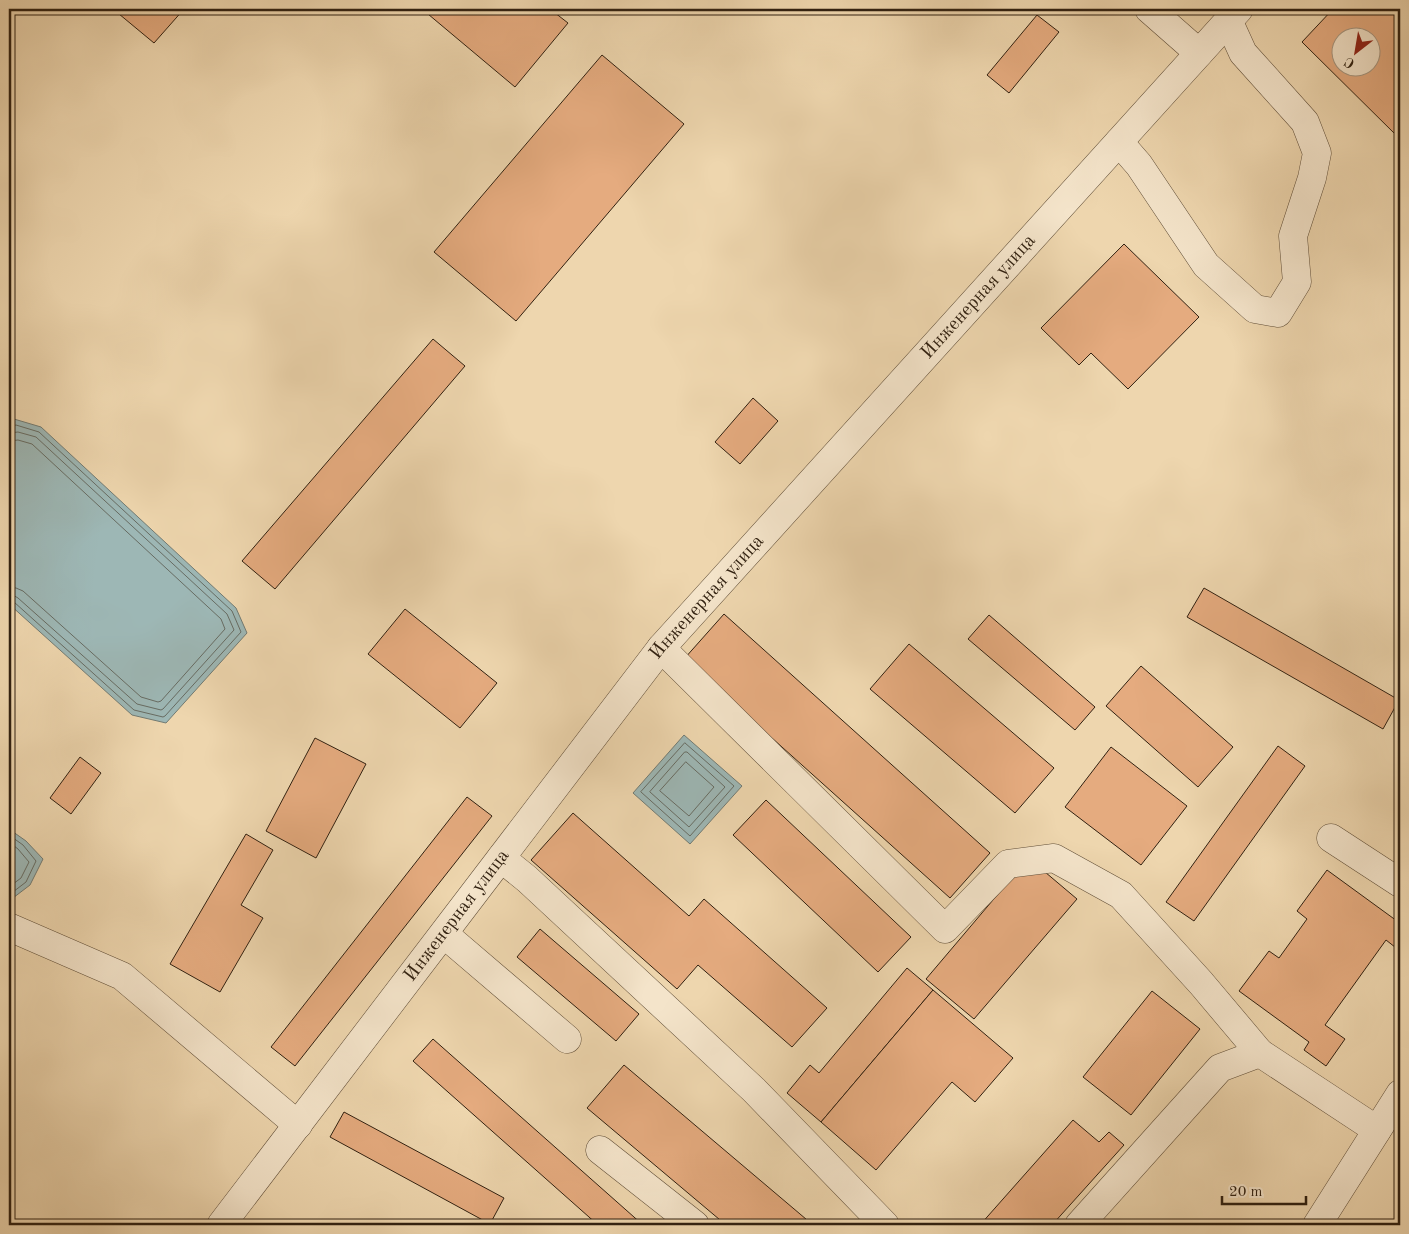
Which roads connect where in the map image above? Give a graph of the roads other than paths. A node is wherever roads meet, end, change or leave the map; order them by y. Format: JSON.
{"nodes":[{"id":1,"x":1149,"y":9,"type":"edge"},
{"id":2,"x":1233,"y":14,"type":"edge"},
{"id":3,"x":1199,"y":53,"type":"junction"},
{"id":4,"x":1119,"y":142,"type":"junction"},
{"id":5,"x":661,"y":648,"type":"junction"},
{"id":6,"x":1331,"y":838,"type":"dead end"},
{"id":7,"x":501,"y":858,"type":"junction"},
{"id":8,"x":1400,"y":883,"type":"edge"},
{"id":9,"x":9,"y":928,"type":"edge"},
{"id":10,"x":444,"y":934,"type":"junction"},
{"id":11,"x":567,"y":1039,"type":"dead end"},
{"id":12,"x":1260,"y":1053,"type":"junction"},
{"id":13,"x":1400,"y":1094,"type":"edge"},
{"id":14,"x":298,"y":1125,"type":"junction"},
{"id":15,"x":1377,"y":1130,"type":"junction"},
{"id":16,"x":600,"y":1150,"type":"dead end"},
{"id":17,"x":221,"y":1225,"type":"edge"},
{"id":18,"x":695,"y":1225,"type":"edge"},
{"id":19,"x":885,"y":1225,"type":"edge"},
{"id":20,"x":1079,"y":1225,"type":"edge"},
{"id":21,"x":1317,"y":1225,"type":"edge"}],
"edges":[{"from":1,"to":3,"type":"street"},
{"from":2,"to":3,"type":"street","name":"Инженерная улица"},
{"from":2,"to":4,"type":"street"},
{"from":3,"to":4,"type":"street","name":"Инженерная улица"},
{"from":4,"to":5,"type":"street","name":"Инженерная улица"},
{"from":5,"to":7,"type":"street","name":"Инженерная улица"},
{"from":5,"to":12,"type":"street"},
{"from":6,"to":8,"type":"street"},
{"from":7,"to":10,"type":"street","name":"Инженерная улица"},
{"from":7,"to":19,"type":"street"},
{"from":9,"to":14,"type":"street"},
{"from":10,"to":11,"type":"street"},
{"from":10,"to":14,"type":"street","name":"Инженерная улица"},
{"from":12,"to":15,"type":"street"},
{"from":12,"to":20,"type":"street"},
{"from":13,"to":15,"type":"street"},
{"from":14,"to":17,"type":"street","name":"Инженерная улица"},
{"from":15,"to":21,"type":"street"},
{"from":16,"to":18,"type":"street"}]}
